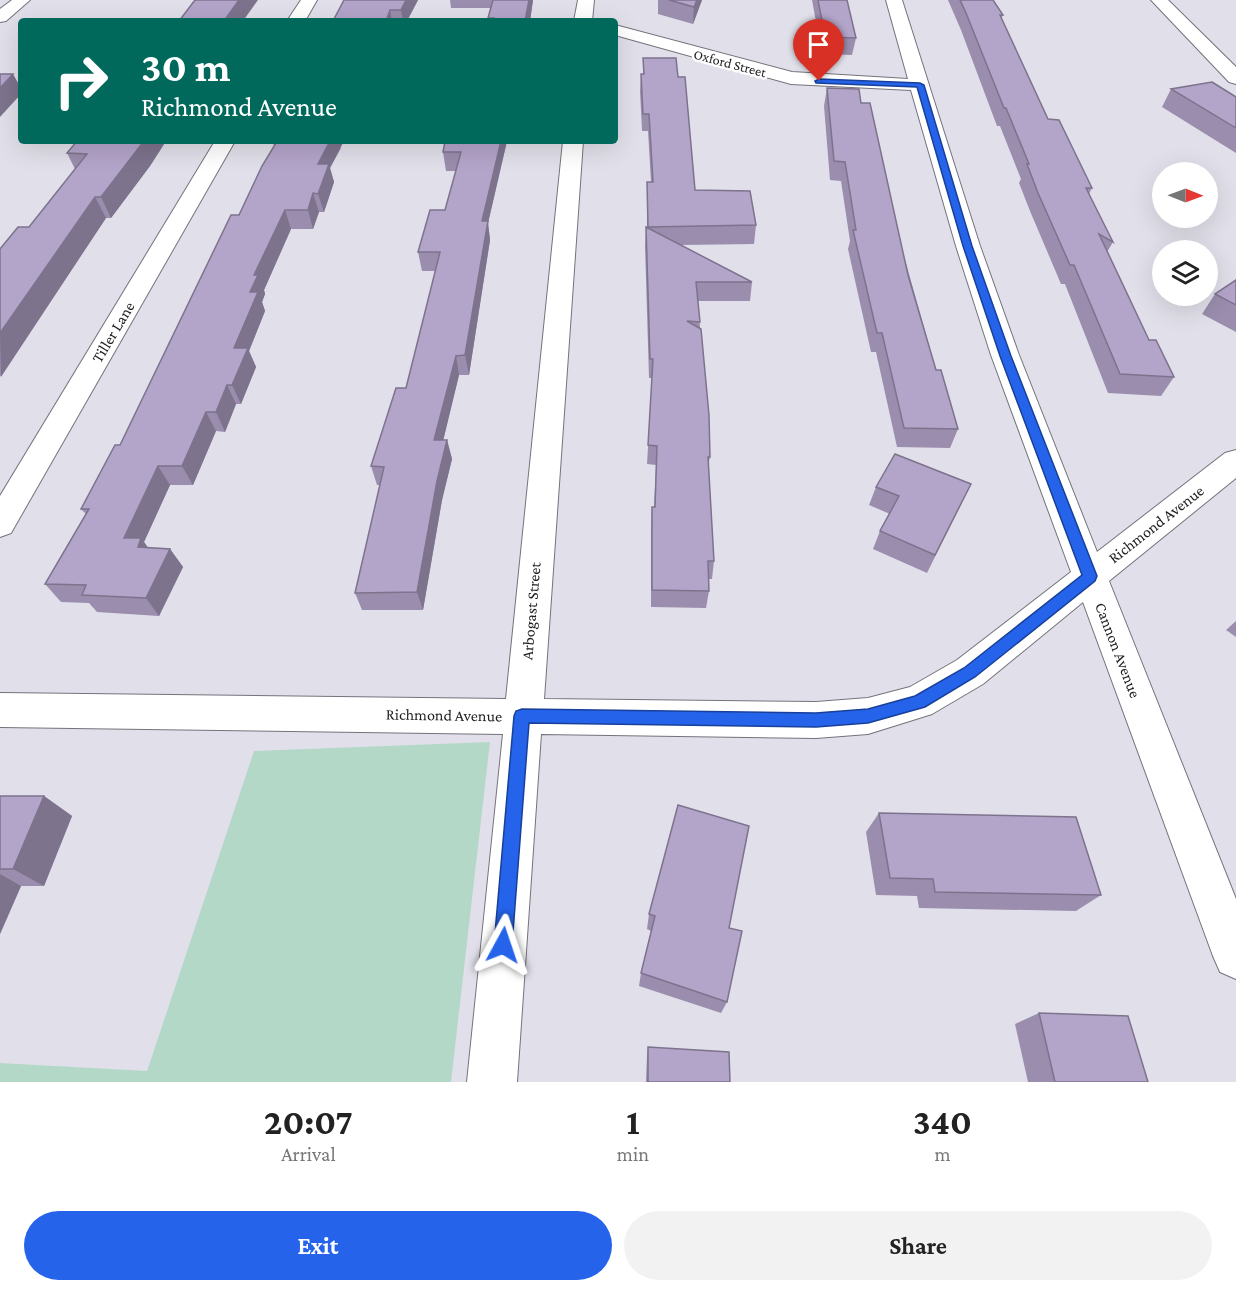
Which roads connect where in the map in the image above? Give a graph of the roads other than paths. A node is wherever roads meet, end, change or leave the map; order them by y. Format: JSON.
{"nodes":[{"id":1,"x":22,"y":0,"type":"edge"},
{"id":2,"x":309,"y":0,"type":"edge"},
{"id":3,"x":586,"y":0,"type":"edge"},
{"id":4,"x":894,"y":0,"type":"edge"},
{"id":5,"x":1159,"y":0,"type":"edge"},
{"id":6,"x":0,"y":17,"type":"edge"},
{"id":7,"x":298,"y":18,"type":"edge"},
{"id":8,"x":583,"y":18,"type":"edge"},
{"id":9,"x":618,"y":31,"type":"edge"},
{"id":10,"x":1236,"y":78,"type":"edge"},
{"id":11,"x":920,"y":85,"type":"junction"},
{"id":12,"x":223,"y":144,"type":"edge"},
{"id":13,"x":573,"y":144,"type":"edge"},
{"id":14,"x":1236,"y":460,"type":"edge"},
{"id":15,"x":0,"y":524,"type":"edge"},
{"id":16,"x":1090,"y":576,"type":"junction"},
{"id":17,"x":0,"y":710,"type":"edge"},
{"id":18,"x":522,"y":716,"type":"junction"},
{"id":19,"x":1236,"y":956,"type":"edge"},
{"id":20,"x":492,"y":1082,"type":"edge"}],
"edges":[{"from":1,"to":6,"type":"street"},
{"from":2,"to":7,"type":"street"},
{"from":3,"to":8,"type":"street"},
{"from":4,"to":11,"type":"street","name":"Cannon Avenue"},
{"from":5,"to":10,"type":"street"},
{"from":9,"to":11,"type":"street","name":"Oxford Street"},
{"from":11,"to":16,"type":"street","name":"Cannon Avenue"},
{"from":12,"to":15,"type":"street","name":"Tiller Lane"},
{"from":13,"to":18,"type":"street","name":"Arbogast Street"},
{"from":14,"to":16,"type":"street","name":"Richmond Avenue"},
{"from":16,"to":18,"type":"street","name":"Richmond Avenue"},
{"from":16,"to":19,"type":"street","name":"Cannon Avenue"},
{"from":17,"to":18,"type":"street","name":"Richmond Avenue"},
{"from":18,"to":20,"type":"street","name":"Arbogast Street"}]}
